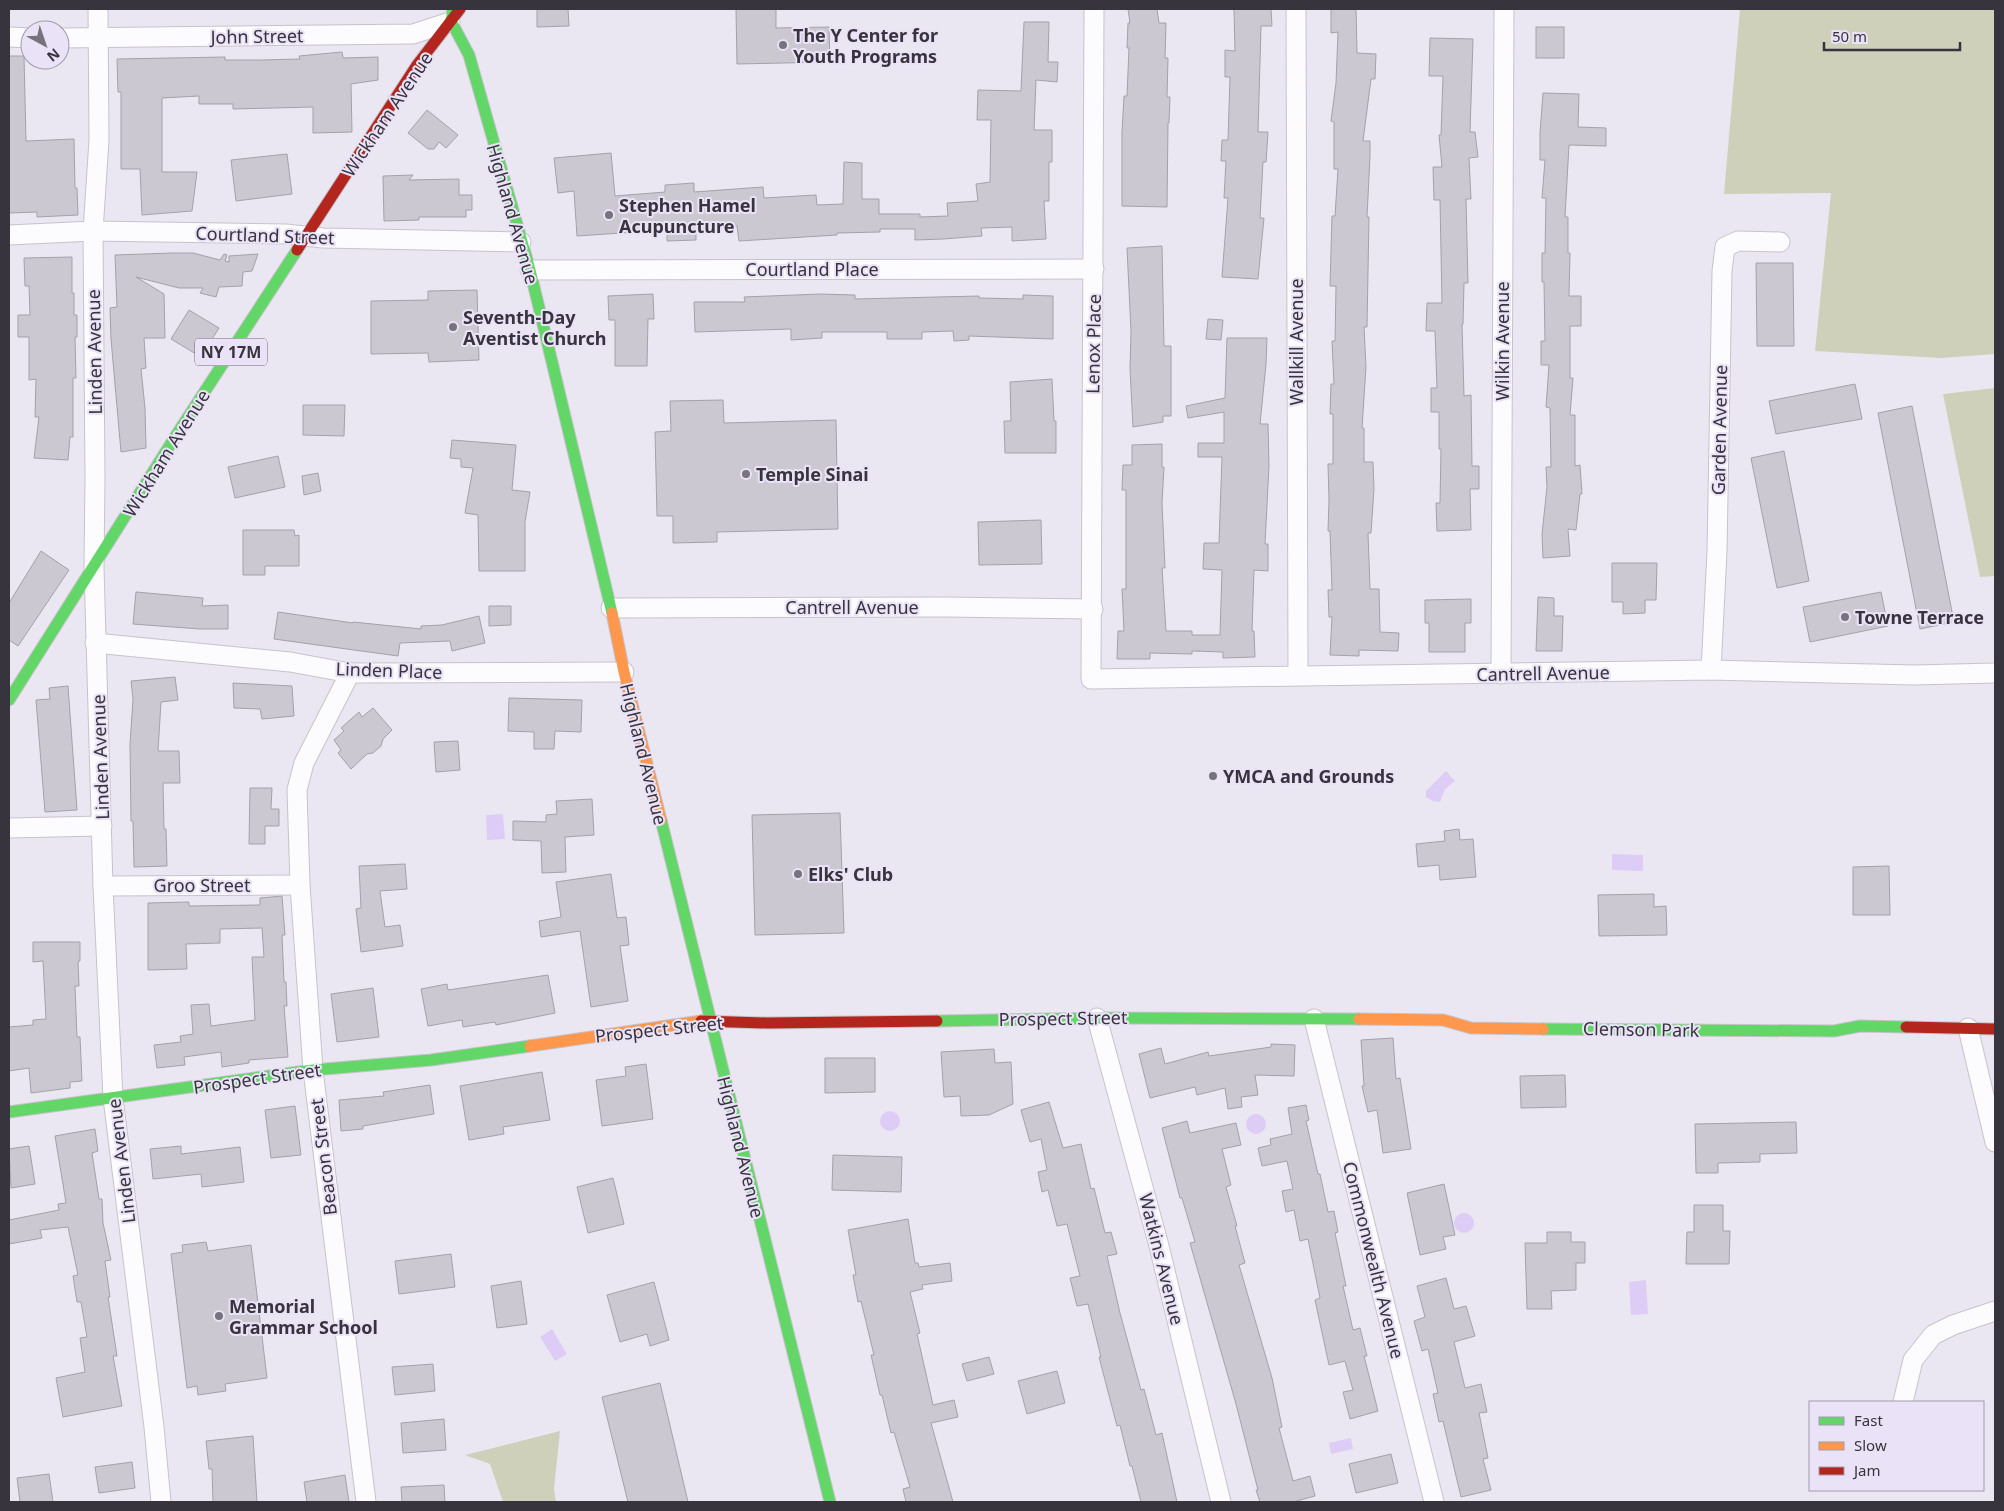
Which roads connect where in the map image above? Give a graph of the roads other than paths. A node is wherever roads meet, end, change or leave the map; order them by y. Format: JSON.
{"nodes":[{"id":1,"x":98,"y":9,"type":"edge"},
{"id":2,"x":1094,"y":9,"type":"edge"},
{"id":3,"x":1296,"y":9,"type":"edge"},
{"id":4,"x":1504,"y":9,"type":"edge"},
{"id":5,"x":455,"y":13,"type":"edge"},
{"id":6,"x":70,"y":38,"type":"edge"},
{"id":7,"x":97,"y":38,"type":"junction"},
{"id":8,"x":93,"y":231,"type":"junction"},
{"id":9,"x":9,"y":235,"type":"edge"},
{"id":10,"x":307,"y":236,"type":"junction"},
{"id":11,"x":521,"y":242,"type":"junction"},
{"id":12,"x":1780,"y":242,"type":"dead end"},
{"id":13,"x":1094,"y":269,"type":"junction"},
{"id":14,"x":530,"y":270,"type":"junction"},
{"id":15,"x":94,"y":567,"type":"junction"},
{"id":16,"x":611,"y":608,"type":"junction"},
{"id":17,"x":1093,"y":609,"type":"junction"},
{"id":18,"x":95,"y":643,"type":"junction"},
{"id":19,"x":1711,"y":670,"type":"junction"},
{"id":20,"x":624,"y":672,"type":"junction"},
{"id":21,"x":350,"y":673,"type":"junction"},
{"id":22,"x":1995,"y":673,"type":"edge"},
{"id":23,"x":1298,"y":674,"type":"junction"},
{"id":24,"x":1500,"y":674,"type":"junction"},
{"id":25,"x":1091,"y":678,"type":"joint"},
{"id":26,"x":9,"y":700,"type":"edge"},
{"id":27,"x":102,"y":826,"type":"junction"},
{"id":28,"x":9,"y":828,"type":"edge"},
{"id":29,"x":300,"y":885,"type":"junction"},
{"id":30,"x":103,"y":886,"type":"junction"},
{"id":31,"x":1098,"y":1018,"type":"junction"},
{"id":32,"x":1314,"y":1019,"type":"junction"},
{"id":33,"x":709,"y":1020,"type":"junction"},
{"id":34,"x":1968,"y":1028,"type":"junction"},
{"id":35,"x":1995,"y":1028,"type":"edge"},
{"id":36,"x":312,"y":1070,"type":"junction"},
{"id":37,"x":113,"y":1098,"type":"junction"},
{"id":38,"x":9,"y":1112,"type":"edge"},
{"id":39,"x":1995,"y":1142,"type":"edge"},
{"id":40,"x":1995,"y":1311,"type":"edge"},
{"id":41,"x":1903,"y":1401,"type":"edge"},
{"id":42,"x":161,"y":1502,"type":"edge"},
{"id":43,"x":366,"y":1502,"type":"edge"},
{"id":44,"x":830,"y":1502,"type":"edge"},
{"id":45,"x":1221,"y":1502,"type":"edge"},
{"id":46,"x":1434,"y":1502,"type":"edge"}],
"edges":[{"from":1,"to":7,"type":"street","name":"Linden Avenue"},
{"from":2,"to":13,"type":"street","name":"Lenox Place"},
{"from":3,"to":23,"type":"street","name":"Wallkill Avenue"},
{"from":4,"to":24,"type":"street","name":"Wilkin Avenue"},
{"from":5,"to":7,"type":"street","name":"John Street"},
{"from":5,"to":10,"type":"street","name":"Wickham Avenue","number":"NY 17M"},
{"from":5,"to":11,"type":"street","name":"Highland Avenue"},
{"from":6,"to":7,"type":"street","name":"John Street"},
{"from":7,"to":8,"type":"street","name":"Linden Avenue"},
{"from":8,"to":9,"type":"street","name":"Courtland Street"},
{"from":8,"to":10,"type":"street","name":"Courtland Street"},
{"from":8,"to":15,"type":"street","name":"Linden Avenue"},
{"from":10,"to":11,"type":"street","name":"Courtland Street"},
{"from":10,"to":15,"type":"street","name":"Wickham Avenue","number":"NY 17M"},
{"from":11,"to":14,"type":"street","name":"Highland Avenue"},
{"from":12,"to":19,"type":"street","name":"Garden Avenue"},
{"from":13,"to":14,"type":"street","name":"Courtland Place"},
{"from":13,"to":17,"type":"street","name":"Lenox Place"},
{"from":14,"to":16,"type":"street","name":"Highland Avenue"},
{"from":15,"to":18,"type":"street","name":"Linden Avenue"},
{"from":15,"to":26,"type":"street","name":"Wickham Avenue","number":"NY 17M"},
{"from":16,"to":17,"type":"street","name":"Cantrell Avenue"},
{"from":16,"to":20,"type":"street","name":"Highland Avenue"},
{"from":17,"to":25,"type":"street","name":"Lenox Place"},
{"from":18,"to":21,"type":"street","name":"Linden Place"},
{"from":18,"to":27,"type":"street","name":"Linden Avenue"},
{"from":19,"to":22,"type":"street","name":"Cantrell Avenue"},
{"from":19,"to":24,"type":"street","name":"Cantrell Avenue"},
{"from":20,"to":21,"type":"street","name":"Linden Place"},
{"from":20,"to":33,"type":"street","name":"Highland Avenue"},
{"from":21,"to":29,"type":"street","name":"Beacon Street"},
{"from":23,"to":24,"type":"street","name":"Cantrell Avenue"},
{"from":23,"to":25,"type":"street","name":"Cantrell Avenue"},
{"from":27,"to":28,"type":"street"},
{"from":27,"to":30,"type":"street","name":"Linden Avenue"},
{"from":29,"to":30,"type":"street","name":"Groo Street"},
{"from":29,"to":36,"type":"street","name":"Beacon Street"},
{"from":30,"to":37,"type":"street","name":"Linden Avenue"},
{"from":31,"to":32,"type":"street","name":"Prospect Street"},
{"from":31,"to":33,"type":"street","name":"Prospect Street"},
{"from":31,"to":45,"type":"street","name":"Watkins Avenue"},
{"from":32,"to":34,"type":"street","name":"Clemson Park"},
{"from":32,"to":46,"type":"street","name":"Commonwealth Avenue"},
{"from":33,"to":36,"type":"street","name":"Prospect Street"},
{"from":33,"to":44,"type":"street","name":"Highland Avenue"},
{"from":34,"to":35,"type":"street","name":"Clemson Park"},
{"from":34,"to":39,"type":"street"},
{"from":36,"to":37,"type":"street","name":"Prospect Street"},
{"from":36,"to":43,"type":"street","name":"Beacon Street"},
{"from":37,"to":38,"type":"street","name":"Prospect Street"},
{"from":37,"to":42,"type":"street","name":"Linden Avenue"},
{"from":40,"to":41,"type":"street"}]}
